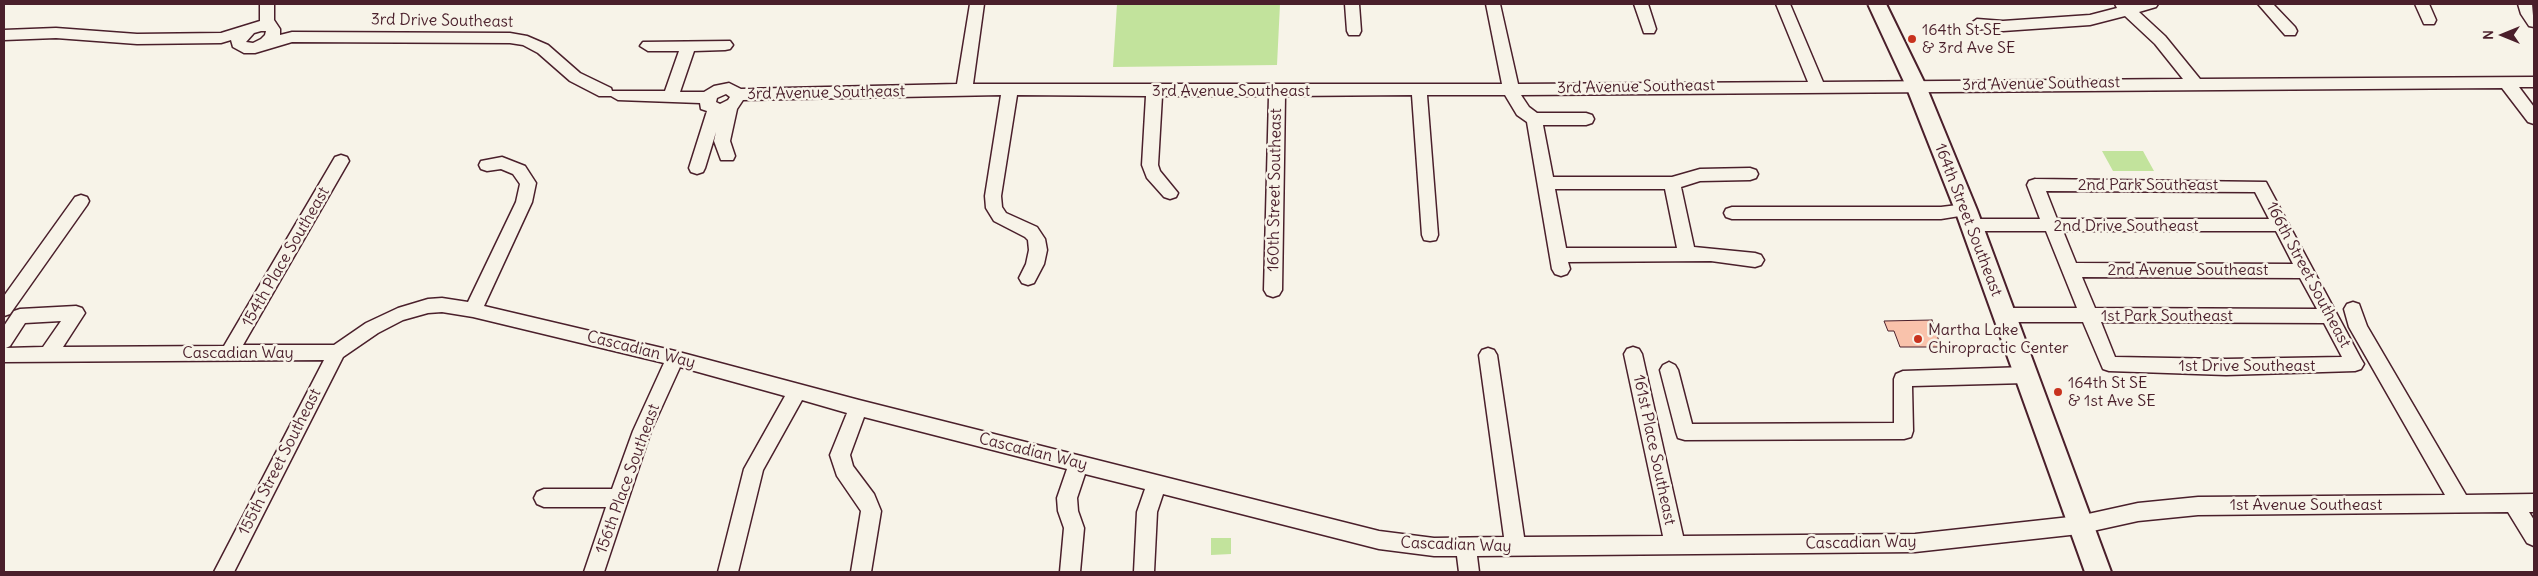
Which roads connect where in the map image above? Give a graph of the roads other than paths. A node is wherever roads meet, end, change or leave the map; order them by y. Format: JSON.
{"nodes":[{"id":1,"x":977,"y":4,"type":"edge"},
{"id":2,"x":1352,"y":4,"type":"edge"},
{"id":3,"x":1493,"y":4,"type":"edge"},
{"id":4,"x":1641,"y":4,"type":"edge"},
{"id":5,"x":1783,"y":4,"type":"edge"},
{"id":6,"x":1877,"y":4,"type":"edge"},
{"id":7,"x":2151,"y":4,"type":"edge"},
{"id":8,"x":2265,"y":4,"type":"edge"},
{"id":9,"x":2422,"y":4,"type":"edge"},
{"id":10,"x":2525,"y":4,"type":"edge"},
{"id":11,"x":2124,"y":6,"type":"edge"},
{"id":12,"x":267,"y":8,"type":"edge"},
{"id":13,"x":2429,"y":20,"type":"dead end"},
{"id":14,"x":2534,"y":22,"type":"edge"},
{"id":15,"x":1978,"y":24,"type":"dead end"},
{"id":16,"x":272,"y":28,"type":"junction"},
{"id":17,"x":1649,"y":29,"type":"dead end"},
{"id":18,"x":1354,"y":31,"type":"dead end"},
{"id":19,"x":2290,"y":31,"type":"dead end"},
{"id":20,"x":4,"y":35,"type":"edge"},
{"id":21,"x":244,"y":36,"type":"junction"},
{"id":22,"x":292,"y":37,"type":"junction"},
{"id":23,"x":266,"y":43,"type":"junction"},
{"id":24,"x":725,"y":45,"type":"dead end"},
{"id":25,"x":648,"y":46,"type":"dead end"},
{"id":26,"x":688,"y":46,"type":"junction"},
{"id":27,"x":2506,"y":82,"type":"junction"},
{"id":28,"x":2534,"y":82,"type":"edge"},
{"id":29,"x":2195,"y":83,"type":"junction"},
{"id":30,"x":1817,"y":86,"type":"junction"},
{"id":31,"x":1916,"y":86,"type":"junction"},
{"id":32,"x":1511,"y":88,"type":"junction"},
{"id":33,"x":964,"y":89,"type":"junction"},
{"id":34,"x":1419,"y":89,"type":"junction"},
{"id":35,"x":1010,"y":90,"type":"junction"},
{"id":36,"x":1154,"y":91,"type":"junction"},
{"id":37,"x":1276,"y":91,"type":"junction"},
{"id":38,"x":612,"y":93,"type":"joint"},
{"id":39,"x":671,"y":96,"type":"junction"},
{"id":40,"x":723,"y":102,"type":"junction"},
{"id":41,"x":1586,"y":118,"type":"dead end"},
{"id":42,"x":2534,"y":118,"type":"edge"},
{"id":43,"x":1534,"y":119,"type":"junction"},
{"id":44,"x":727,"y":156,"type":"dead end"},
{"id":45,"x":342,"y":161,"type":"dead end"},
{"id":46,"x":487,"y":165,"type":"dead end"},
{"id":47,"x":697,"y":168,"type":"dead end"},
{"id":48,"x":1750,"y":174,"type":"dead end"},
{"id":49,"x":1547,"y":183,"type":"junction"},
{"id":50,"x":1672,"y":183,"type":"junction"},
{"id":51,"x":2260,"y":186,"type":"joint"},
{"id":52,"x":1170,"y":194,"type":"dead end"},
{"id":53,"x":81,"y":201,"type":"dead end"},
{"id":54,"x":1732,"y":213,"type":"dead end"},
{"id":55,"x":1968,"y":218,"type":"junction"},
{"id":56,"x":2281,"y":225,"type":"junction"},
{"id":57,"x":2052,"y":226,"type":"junction"},
{"id":58,"x":1430,"y":235,"type":"dead end"},
{"id":59,"x":1686,"y":254,"type":"junction"},
{"id":60,"x":1755,"y":260,"type":"dead end"},
{"id":61,"x":2070,"y":270,"type":"junction"},
{"id":62,"x":2306,"y":271,"type":"junction"},
{"id":63,"x":1028,"y":278,"type":"dead end"},
{"id":64,"x":1273,"y":290,"type":"dead end"},
{"id":65,"x":4,"y":309,"type":"edge"},
{"id":66,"x":2353,"y":309,"type":"dead end"},
{"id":67,"x":472,"y":310,"type":"junction"},
{"id":68,"x":2004,"y":315,"type":"junction"},
{"id":69,"x":2089,"y":316,"type":"junction"},
{"id":70,"x":2330,"y":316,"type":"junction"},
{"id":71,"x":4,"y":341,"type":"edge"},
{"id":72,"x":230,"y":352,"type":"junction"},
{"id":73,"x":337,"y":352,"type":"junction"},
{"id":74,"x":1633,"y":354,"type":"dead end"},
{"id":75,"x":4,"y":355,"type":"edge"},
{"id":76,"x":48,"y":355,"type":"junction"},
{"id":77,"x":1488,"y":355,"type":"dead end"},
{"id":78,"x":675,"y":358,"type":"junction"},
{"id":79,"x":2356,"y":364,"type":"joint"},
{"id":80,"x":1669,"y":370,"type":"dead end"},
{"id":81,"x":2026,"y":375,"type":"junction"},
{"id":82,"x":797,"y":392,"type":"junction"},
{"id":83,"x":859,"y":408,"type":"junction"},
{"id":84,"x":1078,"y":464,"type":"junction"},
{"id":85,"x":1157,"y":484,"type":"junction"},
{"id":86,"x":544,"y":498,"type":"dead end"},
{"id":87,"x":620,"y":498,"type":"junction"},
{"id":88,"x":2534,"y":503,"type":"edge"},
{"id":89,"x":2461,"y":504,"type":"junction"},
{"id":90,"x":2514,"y":504,"type":"junction"},
{"id":91,"x":2080,"y":525,"type":"junction"},
{"id":92,"x":2534,"y":538,"type":"edge"},
{"id":93,"x":1675,"y":546,"type":"junction"},
{"id":94,"x":1466,"y":548,"type":"junction"},
{"id":95,"x":1516,"y":548,"type":"junction"},
{"id":96,"x":224,"y":572,"type":"edge"},
{"id":97,"x":597,"y":572,"type":"edge"},
{"id":98,"x":728,"y":572,"type":"edge"},
{"id":99,"x":861,"y":572,"type":"edge"},
{"id":100,"x":1070,"y":572,"type":"edge"},
{"id":101,"x":1144,"y":572,"type":"edge"},
{"id":102,"x":1469,"y":572,"type":"edge"},
{"id":103,"x":2098,"y":572,"type":"edge"}],
"edges":[{"from":1,"to":33,"type":"street"},
{"from":2,"to":18,"type":"street"},
{"from":3,"to":32,"type":"street"},
{"from":4,"to":17,"type":"street"},
{"from":5,"to":30,"type":"street"},
{"from":6,"to":31,"type":"main road","name":"164th Street Southeast"},
{"from":7,"to":11,"type":"street"},
{"from":8,"to":19,"type":"street"},
{"from":9,"to":13,"type":"street"},
{"from":10,"to":14,"type":"street"},
{"from":11,"to":15,"type":"street"},
{"from":11,"to":29,"type":"street"},
{"from":12,"to":16,"type":"street"},
{"from":12,"to":21,"type":"street"},
{"from":16,"to":21,"type":"street"},
{"from":16,"to":22,"type":"street","name":"3rd Drive Southeast"},
{"from":16,"to":23,"type":"street"},
{"from":20,"to":21,"type":"street"},
{"from":21,"to":23,"type":"street","name":"3rd Drive Southeast"},
{"from":22,"to":23,"type":"street","name":"3rd Drive Southeast"},
{"from":22,"to":38,"type":"street","name":"3rd Drive Southeast"},
{"from":24,"to":26,"type":"street"},
{"from":25,"to":26,"type":"street"},
{"from":26,"to":39,"type":"street"},
{"from":27,"to":28,"type":"street","name":"3rd Avenue Southeast"},
{"from":27,"to":29,"type":"street","name":"3rd Avenue Southeast"},
{"from":27,"to":42,"type":"street"},
{"from":29,"to":31,"type":"street","name":"3rd Avenue Southeast"},
{"from":30,"to":31,"type":"street","name":"3rd Avenue Southeast"},
{"from":30,"to":32,"type":"street","name":"3rd Avenue Southeast"},
{"from":31,"to":55,"type":"main road","name":"164th Street Southeast"},
{"from":32,"to":34,"type":"street","name":"3rd Avenue Southeast"},
{"from":32,"to":43,"type":"street"},
{"from":33,"to":35,"type":"street","name":"3rd Avenue Southeast"},
{"from":33,"to":40,"type":"street","name":"3rd Avenue Southeast"},
{"from":34,"to":37,"type":"street","name":"3rd Avenue Southeast"},
{"from":34,"to":58,"type":"street"},
{"from":35,"to":36,"type":"street","name":"3rd Avenue Southeast"},
{"from":35,"to":63,"type":"street"},
{"from":36,"to":37,"type":"street","name":"3rd Avenue Southeast"},
{"from":36,"to":52,"type":"street"},
{"from":37,"to":64,"type":"street","name":"160th Street Southeast"},
{"from":38,"to":39,"type":"street","name":"3rd Avenue Southeast"},
{"from":39,"to":40,"type":"street","name":"3rd Avenue Southeast"},
{"from":40,"to":44,"type":"street"},
{"from":40,"to":47,"type":"street"},
{"from":41,"to":43,"type":"street"},
{"from":43,"to":49,"type":"street"},
{"from":45,"to":72,"type":"street","name":"154th Place Southeast"},
{"from":46,"to":67,"type":"street"},
{"from":48,"to":50,"type":"street"},
{"from":49,"to":50,"type":"street"},
{"from":49,"to":59,"type":"street"},
{"from":50,"to":59,"type":"street"},
{"from":51,"to":56,"type":"street","name":"166th Street Southeast"},
{"from":51,"to":57,"type":"street","name":"2nd Park Southeast"},
{"from":53,"to":65,"type":"street"},
{"from":54,"to":55,"type":"street","name":"2nd Drive Southeast"},
{"from":55,"to":57,"type":"street","name":"2nd Drive Southeast"},
{"from":55,"to":68,"type":"main road","name":"164th Street Southeast"},
{"from":56,"to":57,"type":"street","name":"2nd Drive Southeast"},
{"from":56,"to":62,"type":"street","name":"166th Street Southeast"},
{"from":57,"to":61,"type":"street"},
{"from":59,"to":60,"type":"street"},
{"from":61,"to":62,"type":"street","name":"2nd Avenue Southeast"},
{"from":61,"to":69,"type":"street"},
{"from":62,"to":70,"type":"street","name":"166th Street Southeast"},
{"from":66,"to":89,"type":"street"},
{"from":67,"to":73,"type":"street","name":"Cascadian Way"},
{"from":67,"to":78,"type":"street","name":"Cascadian Way"},
{"from":68,"to":69,"type":"street","name":"1st Park Southeast"},
{"from":68,"to":81,"type":"main road","name":"164th Street Southeast"},
{"from":69,"to":70,"type":"street","name":"1st Park Southeast"},
{"from":69,"to":79,"type":"street","name":"1st Drive Southeast"},
{"from":70,"to":79,"type":"street","name":"166th Street Southeast"},
{"from":71,"to":76,"type":"street"},
{"from":72,"to":73,"type":"street","name":"Cascadian Way"},
{"from":72,"to":76,"type":"street","name":"Cascadian Way"},
{"from":73,"to":96,"type":"street","name":"155th Street Southeast"},
{"from":74,"to":93,"type":"street","name":"161st Place Southeast"},
{"from":75,"to":76,"type":"street","name":"Cascadian Way"},
{"from":77,"to":95,"type":"street"},
{"from":78,"to":82,"type":"street","name":"Cascadian Way"},
{"from":78,"to":87,"type":"street","name":"156th Place Southeast"},
{"from":80,"to":81,"type":"street"},
{"from":81,"to":91,"type":"main road","name":"164th Street Southeast"},
{"from":82,"to":83,"type":"street","name":"Cascadian Way"},
{"from":82,"to":98,"type":"street"},
{"from":83,"to":84,"type":"street","name":"Cascadian Way"},
{"from":83,"to":99,"type":"street"},
{"from":84,"to":85,"type":"street","name":"Cascadian Way"},
{"from":84,"to":100,"type":"street"},
{"from":85,"to":94,"type":"street","name":"Cascadian Way"},
{"from":85,"to":101,"type":"street"},
{"from":86,"to":87,"type":"street"},
{"from":87,"to":97,"type":"street","name":"156th Place Southeast"},
{"from":88,"to":90,"type":"street","name":"1st Avenue Southeast"},
{"from":89,"to":90,"type":"street","name":"1st Avenue Southeast"},
{"from":89,"to":91,"type":"street","name":"1st Avenue Southeast"},
{"from":90,"to":92,"type":"street"},
{"from":91,"to":93,"type":"street","name":"Cascadian Way"},
{"from":91,"to":103,"type":"main road","name":"164th Street Southeast"},
{"from":93,"to":95,"type":"street","name":"Cascadian Way"},
{"from":94,"to":95,"type":"street","name":"Cascadian Way"},
{"from":94,"to":102,"type":"street"}]}
